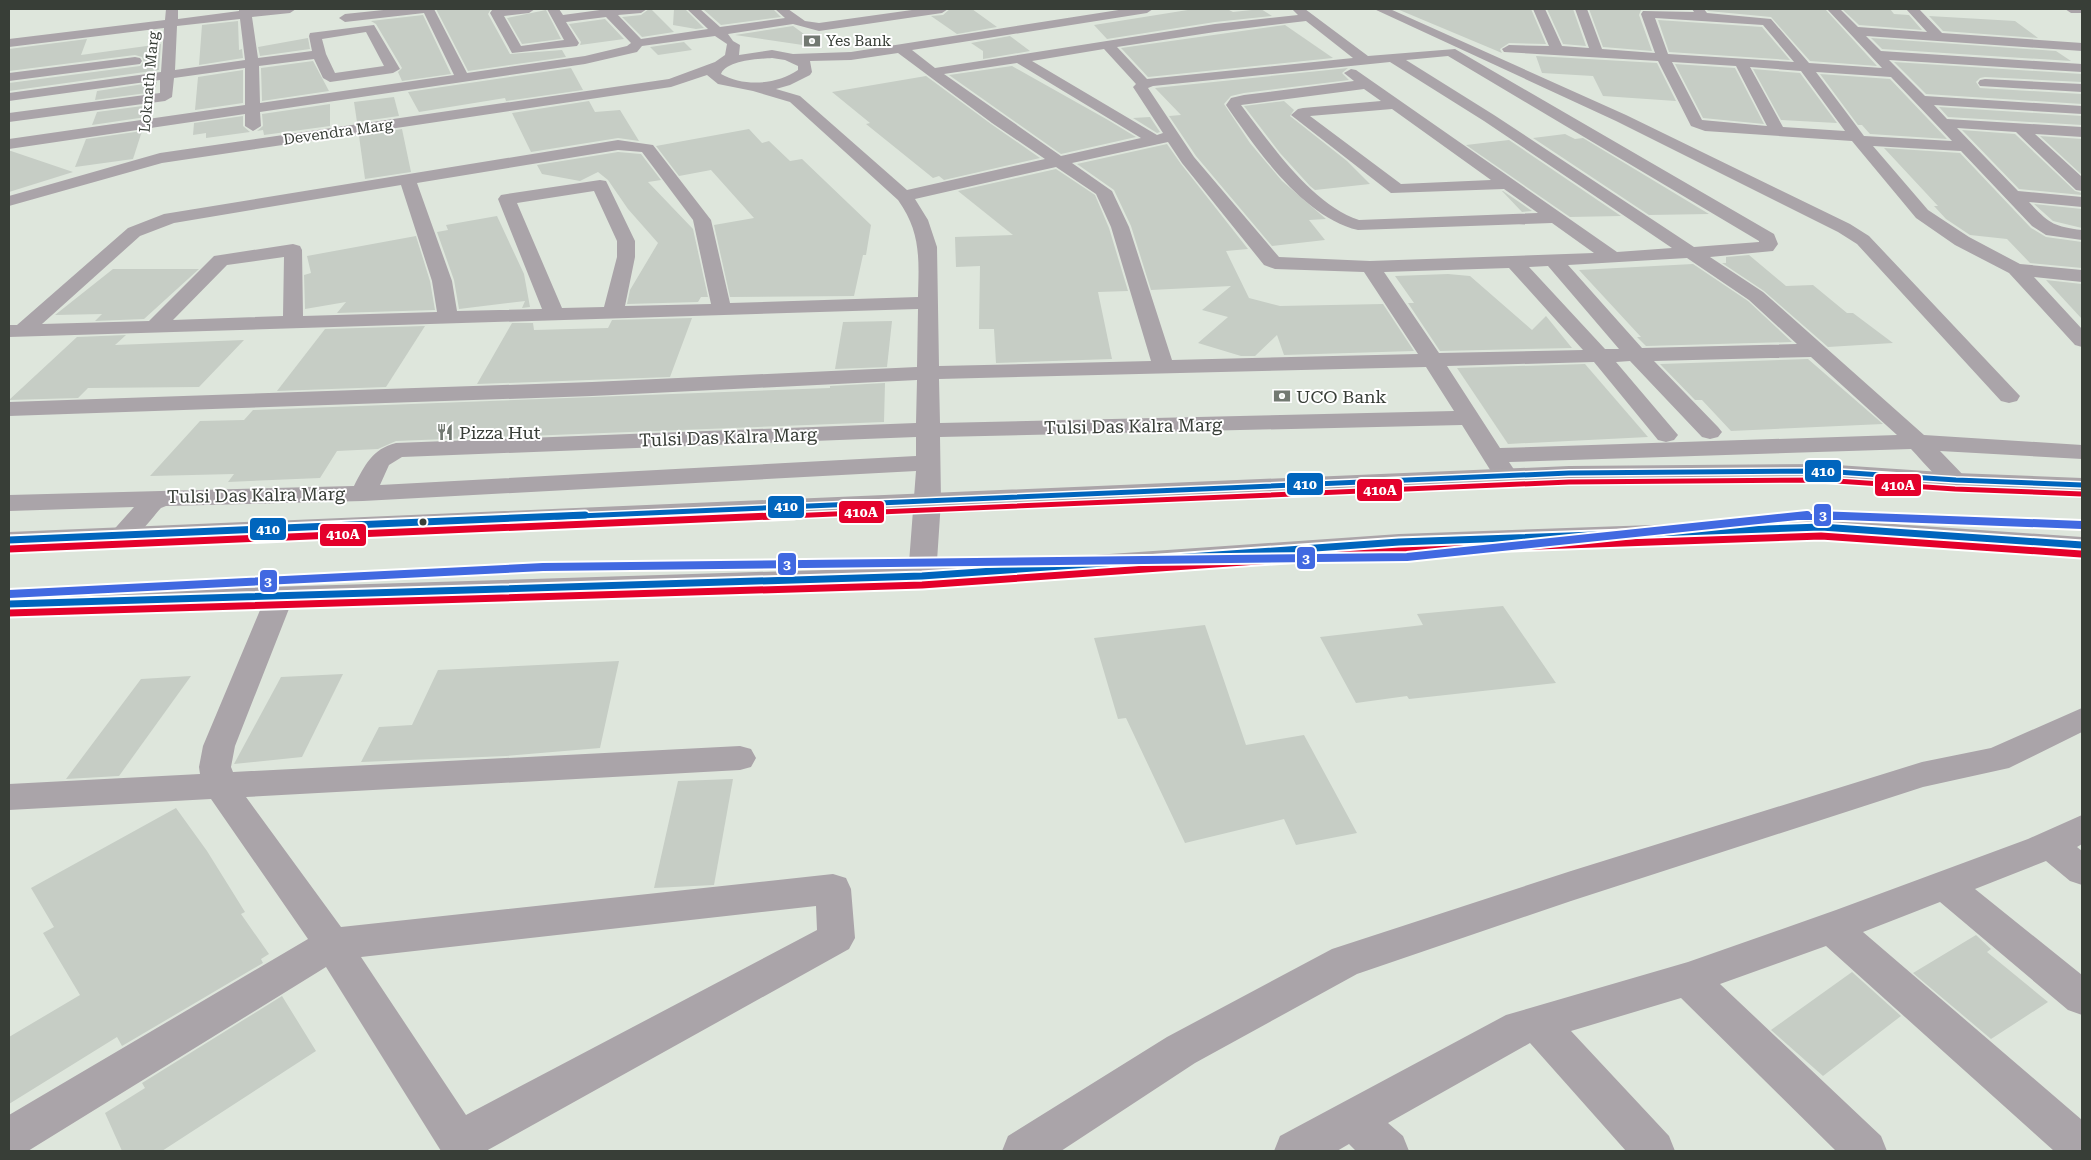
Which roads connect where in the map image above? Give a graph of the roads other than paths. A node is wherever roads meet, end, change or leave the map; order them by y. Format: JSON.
{"nodes":[{"id":1,"x":172,"y":9,"type":"edge"},
{"id":2,"x":290,"y":9,"type":"edge"},
{"id":3,"x":423,"y":9,"type":"edge"},
{"id":4,"x":428,"y":9,"type":"edge"},
{"id":5,"x":529,"y":9,"type":"edge"},
{"id":6,"x":642,"y":9,"type":"edge"},
{"id":7,"x":693,"y":9,"type":"edge"},
{"id":8,"x":781,"y":9,"type":"edge"},
{"id":9,"x":942,"y":9,"type":"edge"},
{"id":10,"x":1147,"y":9,"type":"edge"},
{"id":11,"x":1298,"y":9,"type":"edge"},
{"id":12,"x":1380,"y":9,"type":"edge"},
{"id":13,"x":1539,"y":9,"type":"edge"},
{"id":14,"x":1580,"y":9,"type":"edge"},
{"id":15,"x":1756,"y":9,"type":"edge"},
{"id":16,"x":1833,"y":9,"type":"edge"},
{"id":17,"x":1912,"y":9,"type":"edge"},
{"id":18,"x":2072,"y":9,"type":"edge"},
{"id":19,"x":2082,"y":9,"type":"edge"},
{"id":20,"x":606,"y":11,"type":"edge"},
{"id":21,"x":1646,"y":11,"type":"edge"},
{"id":22,"x":246,"y":12,"type":"edge"},
{"id":23,"x":1701,"y":12,"type":"edge"},
{"id":24,"x":556,"y":14,"type":"edge"},
{"id":25,"x":1309,"y":16,"type":"junction"},
{"id":26,"x":336,"y":19,"type":"dead end"},
{"id":27,"x":797,"y":20,"type":"junction"},
{"id":28,"x":1922,"y":20,"type":"junction"},
{"id":29,"x":1765,"y":21,"type":"junction"},
{"id":30,"x":1942,"y":21,"type":"dead end"},
{"id":31,"x":171,"y":24,"type":"junction"},
{"id":32,"x":1854,"y":31,"type":"junction"},
{"id":33,"x":719,"y":32,"type":"junction"},
{"id":34,"x":1938,"y":37,"type":"junction"},
{"id":35,"x":9,"y":43,"type":"edge"},
{"id":36,"x":638,"y":43,"type":"junction"},
{"id":37,"x":733,"y":45,"type":"junction"},
{"id":38,"x":1107,"y":45,"type":"junction"},
{"id":39,"x":2082,"y":47,"type":"edge"},
{"id":40,"x":900,"y":48,"type":"junction"},
{"id":41,"x":93,"y":49,"type":"dead end"},
{"id":42,"x":1508,"y":49,"type":"dead end"},
{"id":43,"x":1556,"y":50,"type":"junction"},
{"id":44,"x":1597,"y":53,"type":"junction"},
{"id":45,"x":319,"y":54,"type":"junction"},
{"id":46,"x":1878,"y":55,"type":"junction"},
{"id":47,"x":762,"y":56,"type":"junction"},
{"id":48,"x":851,"y":56,"type":"junction"},
{"id":49,"x":158,"y":57,"type":"junction"},
{"id":50,"x":1663,"y":57,"type":"junction"},
{"id":51,"x":791,"y":58,"type":"junction"},
{"id":52,"x":1018,"y":58,"type":"junction"},
{"id":53,"x":1393,"y":58,"type":"junction"},
{"id":54,"x":1959,"y":60,"type":"junction"},
{"id":55,"x":1366,"y":61,"type":"junction"},
{"id":56,"x":1740,"y":63,"type":"junction"},
{"id":57,"x":1337,"y":64,"type":"junction"},
{"id":58,"x":252,"y":65,"type":"junction"},
{"id":59,"x":718,"y":66,"type":"junction"},
{"id":60,"x":89,"y":67,"type":"junction"},
{"id":61,"x":1805,"y":67,"type":"junction"},
{"id":62,"x":2082,"y":68,"type":"edge"},
{"id":63,"x":933,"y":72,"type":"junction"},
{"id":64,"x":1894,"y":73,"type":"junction"},
{"id":65,"x":167,"y":75,"type":"junction"},
{"id":66,"x":801,"y":75,"type":"junction"},
{"id":67,"x":9,"y":77,"type":"edge"},
{"id":68,"x":462,"y":78,"type":"junction"},
{"id":69,"x":671,"y":83,"type":"junction"},
{"id":70,"x":1986,"y":83,"type":"junction"},
{"id":71,"x":730,"y":84,"type":"junction"},
{"id":72,"x":1144,"y":84,"type":"junction"},
{"id":73,"x":1366,"y":84,"type":"junction"},
{"id":74,"x":746,"y":85,"type":"junction"},
{"id":75,"x":2082,"y":88,"type":"edge"},
{"id":76,"x":9,"y":97,"type":"edge"},
{"id":77,"x":165,"y":97,"type":"junction"},
{"id":78,"x":795,"y":99,"type":"junction"},
{"id":79,"x":1921,"y":100,"type":"junction"},
{"id":80,"x":1394,"y":104,"type":"junction"},
{"id":81,"x":2015,"y":106,"type":"junction"},
{"id":82,"x":253,"y":108,"type":"junction"},
{"id":83,"x":2082,"y":110,"type":"edge"},
{"id":84,"x":9,"y":118,"type":"edge"},
{"id":85,"x":161,"y":121,"type":"junction"},
{"id":86,"x":1944,"y":123,"type":"junction"},
{"id":87,"x":2020,"y":128,"type":"junction"},
{"id":88,"x":1778,"y":131,"type":"junction"},
{"id":89,"x":2082,"y":132,"type":"edge"},
{"id":90,"x":64,"y":136,"type":"junction"},
{"id":91,"x":1172,"y":136,"type":"junction"},
{"id":92,"x":1859,"y":138,"type":"junction"},
{"id":93,"x":1155,"y":140,"type":"junction"},
{"id":94,"x":9,"y":144,"type":"edge"},
{"id":95,"x":253,"y":145,"type":"junction"},
{"id":96,"x":1967,"y":147,"type":"junction"},
{"id":97,"x":9,"y":153,"type":"edge"},
{"id":98,"x":160,"y":158,"type":"junction"},
{"id":99,"x":2056,"y":160,"type":"junction"},
{"id":100,"x":1060,"y":161,"type":"junction"},
{"id":101,"x":2082,"y":162,"type":"edge"},
{"id":102,"x":407,"y":179,"type":"junction"},
{"id":103,"x":1507,"y":184,"type":"junction"},
{"id":104,"x":2082,"y":186,"type":"edge"},
{"id":105,"x":904,"y":196,"type":"junction"},
{"id":106,"x":2015,"y":196,"type":"junction"},
{"id":107,"x":9,"y":201,"type":"edge"},
{"id":108,"x":2082,"y":202,"type":"edge"},
{"id":109,"x":1556,"y":218,"type":"junction"},
{"id":110,"x":2082,"y":235,"type":"edge"},
{"id":111,"x":1692,"y":253,"type":"junction"},
{"id":112,"x":1613,"y":258,"type":"junction"},
{"id":113,"x":1554,"y":261,"type":"junction"},
{"id":114,"x":1515,"y":263,"type":"junction"},
{"id":115,"x":1370,"y":267,"type":"junction"},
{"id":116,"x":2016,"y":269,"type":"junction"},
{"id":117,"x":2082,"y":276,"type":"edge"},
{"id":118,"x":928,"y":303,"type":"junction"},
{"id":119,"x":722,"y":310,"type":"junction"},
{"id":120,"x":613,"y":313,"type":"junction"},
{"id":121,"x":556,"y":315,"type":"junction"},
{"id":122,"x":448,"y":318,"type":"junction"},
{"id":123,"x":293,"y":323,"type":"junction"},
{"id":124,"x":154,"y":327,"type":"junction"},
{"id":125,"x":15,"y":331,"type":"edge"},
{"id":126,"x":2082,"y":342,"type":"edge"},
{"id":127,"x":1818,"y":350,"type":"junction"},
{"id":128,"x":1636,"y":355,"type":"junction"},
{"id":129,"x":1600,"y":356,"type":"junction"},
{"id":130,"x":1434,"y":361,"type":"junction"},
{"id":131,"x":1164,"y":368,"type":"junction"},
{"id":132,"x":928,"y":373,"type":"junction"},
{"id":133,"x":2009,"y":396,"type":"dead end"},
{"id":134,"x":9,"y":409,"type":"edge"},
{"id":135,"x":1470,"y":418,"type":"junction"},
{"id":136,"x":928,"y":430,"type":"junction"},
{"id":137,"x":1710,"y":432,"type":"dead end"},
{"id":138,"x":1666,"y":435,"type":"dead end"},
{"id":139,"x":1916,"y":442,"type":"junction"},
{"id":140,"x":2082,"y":452,"type":"edge"},
{"id":141,"x":928,"y":463,"type":"junction"},
{"id":142,"x":1500,"y":466,"type":"junction"},
{"id":143,"x":1956,"y":480,"type":"junction"},
{"id":144,"x":2082,"y":485,"type":"edge"},
{"id":145,"x":363,"y":493,"type":"junction"},
{"id":146,"x":166,"y":497,"type":"junction"},
{"id":147,"x":928,"y":501,"type":"junction"},
{"id":148,"x":9,"y":503,"type":"edge"},
{"id":149,"x":122,"y":535,"type":"junction"},
{"id":150,"x":9,"y":540,"type":"edge"},
{"id":151,"x":2082,"y":545,"type":"edge"},
{"id":152,"x":922,"y":576,"type":"junction"},
{"id":153,"x":280,"y":596,"type":"junction"},
{"id":154,"x":9,"y":604,"type":"edge"},
{"id":155,"x":2082,"y":719,"type":"edge"},
{"id":156,"x":740,"y":758,"type":"dead end"},
{"id":157,"x":219,"y":786,"type":"junction"},
{"id":158,"x":9,"y":797,"type":"edge"},
{"id":159,"x":2082,"y":829,"type":"edge"},
{"id":160,"x":2049,"y":844,"type":"junction"},
{"id":161,"x":2082,"y":871,"type":"edge"},
{"id":162,"x":1945,"y":884,"type":"junction"},
{"id":163,"x":1832,"y":928,"type":"junction"},
{"id":164,"x":332,"y":944,"type":"junction"},
{"id":165,"x":1688,"y":979,"type":"junction"},
{"id":166,"x":2082,"y":998,"type":"edge"},
{"id":167,"x":1537,"y":1023,"type":"junction"},
{"id":168,"x":1353,"y":1120,"type":"junction"},
{"id":169,"x":9,"y":1139,"type":"edge"},
{"id":170,"x":462,"y":1147,"type":"edge"},
{"id":171,"x":2082,"y":1148,"type":"edge"},
{"id":172,"x":1023,"y":1151,"type":"edge"},
{"id":173,"x":1295,"y":1151,"type":"edge"},
{"id":174,"x":1388,"y":1151,"type":"edge"},
{"id":175,"x":1654,"y":1151,"type":"edge"},
{"id":176,"x":1866,"y":1151,"type":"edge"}],
"edges":[{"from":1,"to":31,"type":"street","name":"Loknath Marg"},
{"from":2,"to":22,"type":"street"},
{"from":3,"to":26,"type":"street"},
{"from":4,"to":68,"type":"street"},
{"from":5,"to":24,"type":"street"},
{"from":6,"to":20,"type":"street"},
{"from":7,"to":33,"type":"street"},
{"from":8,"to":27,"type":"street"},
{"from":9,"to":27,"type":"street"},
{"from":10,"to":40,"type":"street"},
{"from":11,"to":25,"type":"street"},
{"from":12,"to":133,"type":"street"},
{"from":13,"to":43,"type":"street"},
{"from":14,"to":44,"type":"street"},
{"from":15,"to":29,"type":"street"},
{"from":16,"to":32,"type":"street"},
{"from":17,"to":28,"type":"street"},
{"from":18,"to":19,"type":"street"},
{"from":20,"to":24,"type":"street"},
{"from":20,"to":36,"type":"street"},
{"from":21,"to":23,"type":"street"},
{"from":21,"to":50,"type":"street"},
{"from":22,"to":31,"type":"street"},
{"from":22,"to":58,"type":"street"},
{"from":23,"to":29,"type":"street"},
{"from":25,"to":38,"type":"street"},
{"from":25,"to":55,"type":"street"},
{"from":27,"to":33,"type":"street"},
{"from":28,"to":30,"type":"street"},
{"from":28,"to":34,"type":"street"},
{"from":29,"to":61,"type":"street"},
{"from":31,"to":35,"type":"street"},
{"from":31,"to":49,"type":"street","name":"Loknath Marg"},
{"from":32,"to":34,"type":"street"},
{"from":32,"to":46,"type":"street"},
{"from":33,"to":36,"type":"street"},
{"from":33,"to":37,"type":"street"},
{"from":34,"to":39,"type":"street"},
{"from":36,"to":68,"type":"street"},
{"from":37,"to":47,"type":"street"},
{"from":37,"to":59,"type":"street"},
{"from":38,"to":52,"type":"street"},
{"from":38,"to":72,"type":"street"},
{"from":40,"to":48,"type":"street"},
{"from":40,"to":63,"type":"street"},
{"from":41,"to":60,"type":"street"},
{"from":42,"to":43,"type":"street"},
{"from":43,"to":44,"type":"street"},
{"from":44,"to":50,"type":"street"},
{"from":45,"to":45,"type":"street"},
{"from":45,"to":58,"type":"street"},
{"from":46,"to":54,"type":"street"},
{"from":46,"to":64,"type":"street"},
{"from":47,"to":51,"type":"street"},
{"from":47,"to":59,"type":"street","name":"Devendra Marg"},
{"from":48,"to":51,"type":"street"},
{"from":48,"to":66,"type":"street"},
{"from":49,"to":60,"type":"street"},
{"from":49,"to":65,"type":"street","name":"Loknath Marg"},
{"from":50,"to":56,"type":"street"},
{"from":50,"to":88,"type":"street"},
{"from":51,"to":66,"type":"street"},
{"from":52,"to":63,"type":"street"},
{"from":52,"to":93,"type":"street"},
{"from":53,"to":55,"type":"street"},
{"from":53,"to":111,"type":"street"},
{"from":53,"to":111,"type":"street"},
{"from":54,"to":62,"type":"street"},
{"from":54,"to":70,"type":"street"},
{"from":55,"to":57,"type":"street"},
{"from":56,"to":61,"type":"street"},
{"from":56,"to":88,"type":"street"},
{"from":57,"to":72,"type":"street"},
{"from":57,"to":73,"type":"street"},
{"from":58,"to":65,"type":"street"},
{"from":58,"to":82,"type":"street"},
{"from":59,"to":69,"type":"street","name":"Devendra Marg"},
{"from":59,"to":71,"type":"street"},
{"from":60,"to":67,"type":"street"},
{"from":61,"to":64,"type":"street"},
{"from":61,"to":92,"type":"street"},
{"from":63,"to":100,"type":"street"},
{"from":64,"to":79,"type":"street"},
{"from":65,"to":76,"type":"street"},
{"from":65,"to":77,"type":"street","name":"Loknath Marg"},
{"from":66,"to":74,"type":"street"},
{"from":66,"to":78,"type":"street"},
{"from":68,"to":82,"type":"street"},
{"from":69,"to":71,"type":"street","name":"Devendra Marg"},
{"from":69,"to":95,"type":"street","name":"Devendra Marg"},
{"from":70,"to":75,"type":"street"},
{"from":70,"to":81,"type":"street"},
{"from":71,"to":74,"type":"street","name":"Devendra Marg"},
{"from":72,"to":91,"type":"street"},
{"from":73,"to":80,"type":"street"},
{"from":73,"to":109,"type":"street"},
{"from":74,"to":78,"type":"street"},
{"from":77,"to":84,"type":"street"},
{"from":77,"to":85,"type":"street","name":"Loknath Marg"},
{"from":78,"to":105,"type":"street"},
{"from":79,"to":81,"type":"street"},
{"from":79,"to":86,"type":"street"},
{"from":80,"to":103,"type":"street"},
{"from":80,"to":103,"type":"street"},
{"from":81,"to":83,"type":"street"},
{"from":82,"to":85,"type":"street"},
{"from":82,"to":95,"type":"street"},
{"from":85,"to":90,"type":"street"},
{"from":85,"to":98,"type":"street","name":"Loknath Marg"},
{"from":86,"to":87,"type":"street"},
{"from":86,"to":96,"type":"street"},
{"from":87,"to":89,"type":"street"},
{"from":87,"to":99,"type":"street"},
{"from":88,"to":92,"type":"street"},
{"from":90,"to":94,"type":"street"},
{"from":90,"to":97,"type":"street"},
{"from":91,"to":93,"type":"street"},
{"from":91,"to":115,"type":"street"},
{"from":92,"to":96,"type":"street"},
{"from":92,"to":116,"type":"street"},
{"from":93,"to":100,"type":"street"},
{"from":95,"to":98,"type":"street","name":"Devendra Marg"},
{"from":96,"to":106,"type":"street"},
{"from":98,"to":107,"type":"street","name":"Devendra Marg"},
{"from":99,"to":101,"type":"street"},
{"from":99,"to":104,"type":"street"},
{"from":100,"to":105,"type":"street"},
{"from":100,"to":131,"type":"street"},
{"from":102,"to":119,"type":"street"},
{"from":102,"to":122,"type":"street"},
{"from":102,"to":125,"type":"street"},
{"from":103,"to":109,"type":"street"},
{"from":105,"to":118,"type":"street"},
{"from":106,"to":108,"type":"street"},
{"from":106,"to":110,"type":"street"},
{"from":109,"to":112,"type":"street"},
{"from":111,"to":112,"type":"street"},
{"from":111,"to":127,"type":"street"},
{"from":112,"to":113,"type":"street"},
{"from":113,"to":114,"type":"street"},
{"from":113,"to":128,"type":"street"},
{"from":114,"to":115,"type":"street"},
{"from":114,"to":129,"type":"street"},
{"from":115,"to":130,"type":"street"},
{"from":116,"to":117,"type":"street"},
{"from":116,"to":126,"type":"street"},
{"from":118,"to":119,"type":"street"},
{"from":118,"to":132,"type":"street"},
{"from":119,"to":120,"type":"street"},
{"from":120,"to":121,"type":"street"},
{"from":120,"to":121,"type":"street"},
{"from":121,"to":122,"type":"street"},
{"from":122,"to":123,"type":"street"},
{"from":123,"to":124,"type":"street"},
{"from":123,"to":124,"type":"street"},
{"from":124,"to":125,"type":"street"},
{"from":127,"to":128,"type":"street"},
{"from":127,"to":139,"type":"street"},
{"from":128,"to":129,"type":"street"},
{"from":128,"to":137,"type":"street"},
{"from":129,"to":130,"type":"street"},
{"from":129,"to":138,"type":"street"},
{"from":130,"to":131,"type":"street"},
{"from":130,"to":135,"type":"street"},
{"from":131,"to":132,"type":"street"},
{"from":132,"to":134,"type":"street"},
{"from":132,"to":136,"type":"street"},
{"from":135,"to":136,"type":"street","name":"Tulsi Das Kalra Marg"},
{"from":135,"to":142,"type":"street"},
{"from":136,"to":141,"type":"street"},
{"from":136,"to":145,"type":"street","name":"Tulsi Das Kalra Marg"},
{"from":139,"to":140,"type":"street"},
{"from":139,"to":142,"type":"street"},
{"from":139,"to":143,"type":"street"},
{"from":141,"to":145,"type":"street"},
{"from":141,"to":147,"type":"street"},
{"from":142,"to":143,"type":"main road"},
{"from":142,"to":147,"type":"main road"},
{"from":143,"to":144,"type":"main road"},
{"from":145,"to":146,"type":"street","name":"Tulsi Das Kalra Marg"},
{"from":146,"to":148,"type":"street","name":"Tulsi Das Kalra Marg"},
{"from":146,"to":149,"type":"street"},
{"from":147,"to":149,"type":"main road"},
{"from":147,"to":152,"type":"street"},
{"from":149,"to":150,"type":"main road"},
{"from":151,"to":152,"type":"main road"},
{"from":152,"to":153,"type":"main road"},
{"from":153,"to":154,"type":"main road"},
{"from":153,"to":157,"type":"street"},
{"from":155,"to":172,"type":"street"},
{"from":156,"to":157,"type":"street"},
{"from":157,"to":158,"type":"street"},
{"from":157,"to":164,"type":"street"},
{"from":159,"to":160,"type":"street"},
{"from":160,"to":161,"type":"street"},
{"from":160,"to":162,"type":"street"},
{"from":162,"to":163,"type":"street"},
{"from":162,"to":166,"type":"street"},
{"from":163,"to":165,"type":"street"},
{"from":163,"to":171,"type":"street"},
{"from":164,"to":169,"type":"street"},
{"from":164,"to":170,"type":"street"},
{"from":164,"to":170,"type":"street"},
{"from":165,"to":167,"type":"street"},
{"from":165,"to":176,"type":"street"},
{"from":167,"to":168,"type":"street"},
{"from":167,"to":175,"type":"street"},
{"from":168,"to":173,"type":"street"},
{"from":168,"to":174,"type":"street"}]}
